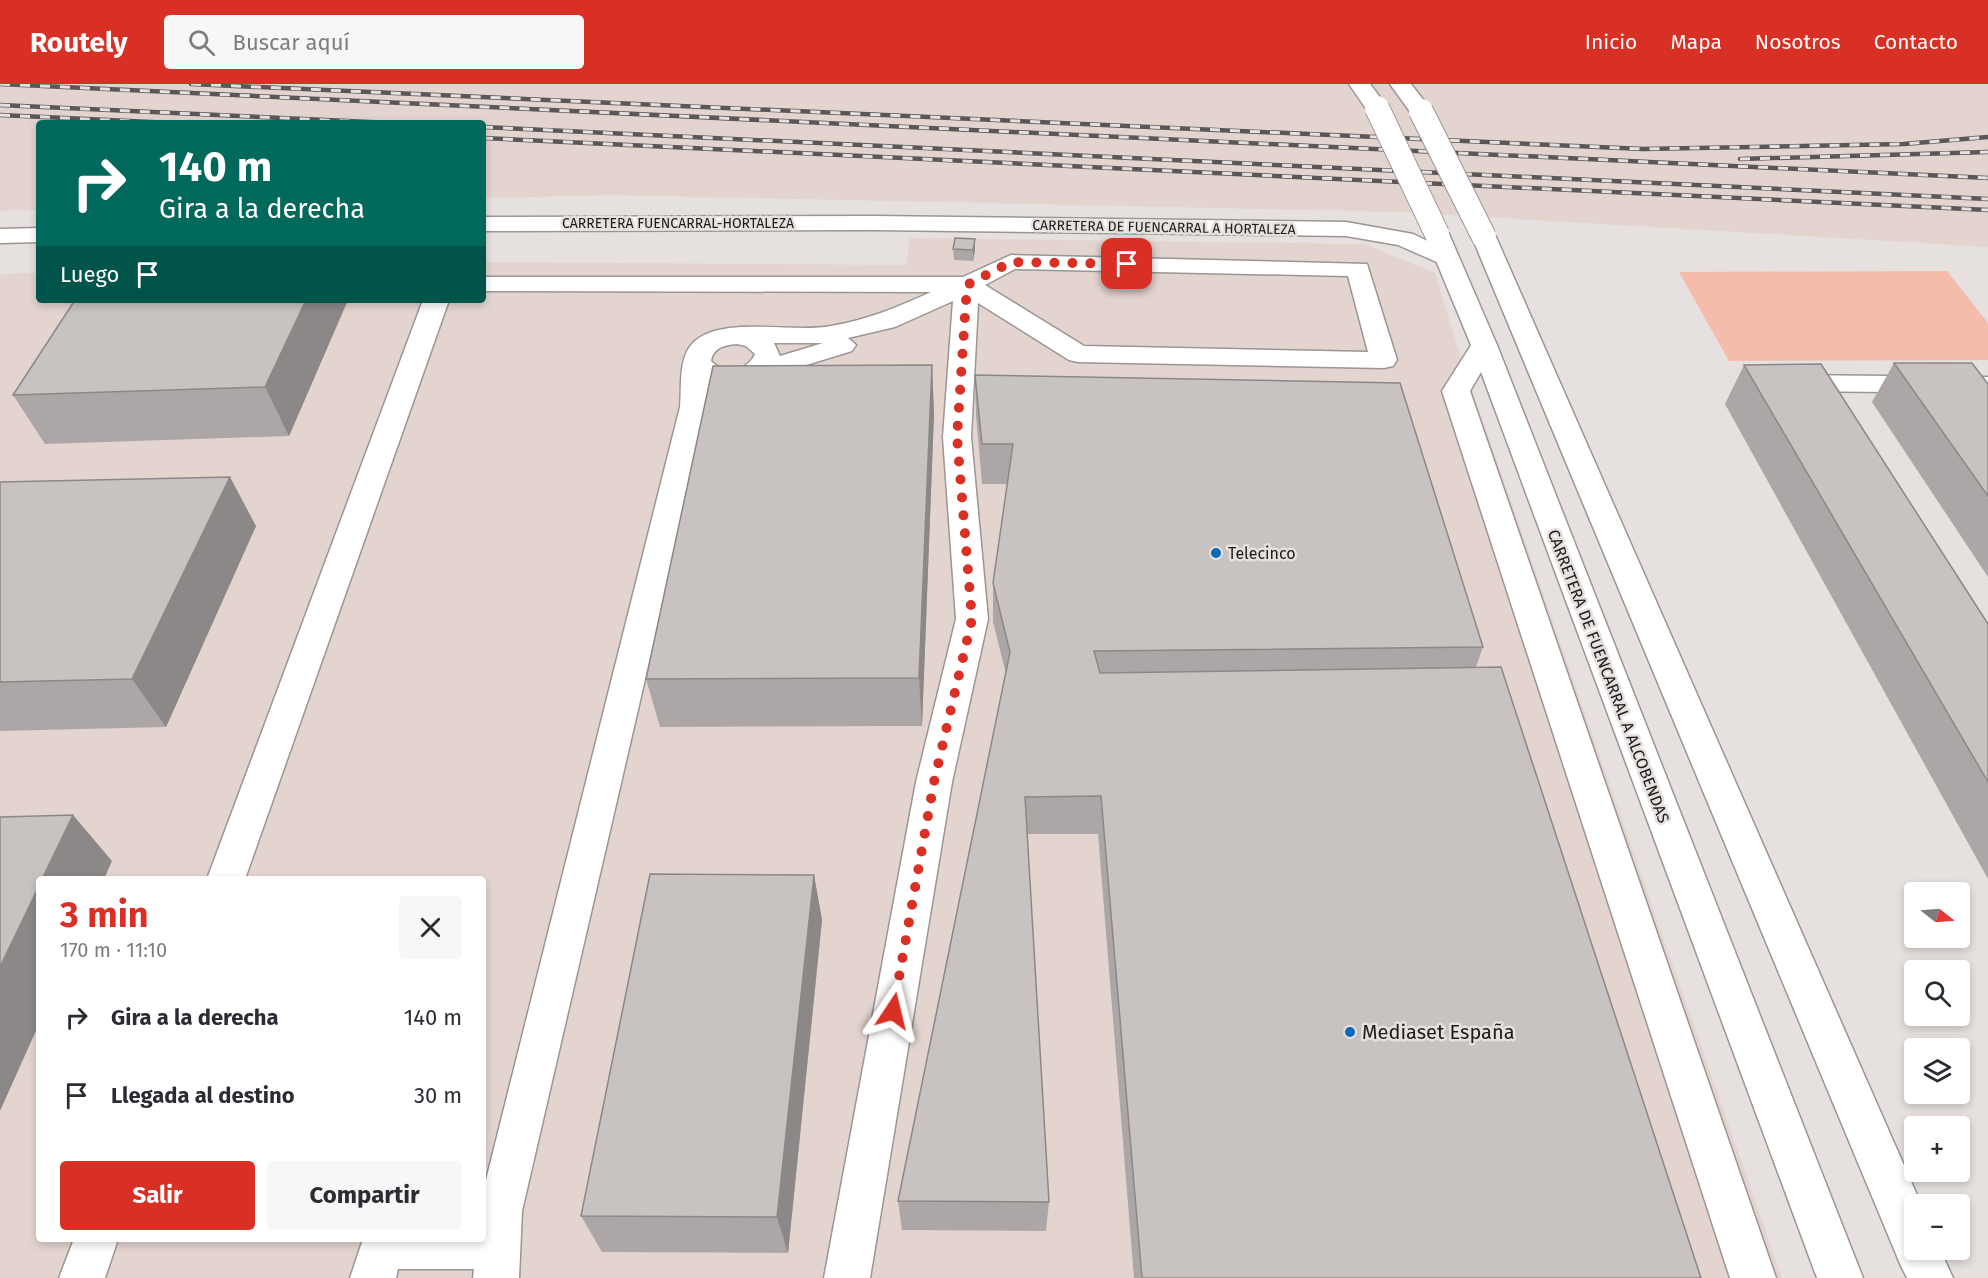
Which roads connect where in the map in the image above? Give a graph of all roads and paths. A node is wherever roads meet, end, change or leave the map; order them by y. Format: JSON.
{"nodes":[{"id":1,"x":1359,"y":84,"type":"edge"},
{"id":2,"x":1400,"y":84,"type":"edge"},
{"id":3,"x":873,"y":223,"type":"joint"},
{"id":4,"x":486,"y":224,"type":"edge"},
{"id":5,"x":36,"y":235,"type":"edge"},
{"id":6,"x":0,"y":236,"type":"edge"},
{"id":7,"x":1443,"y":247,"type":"junction"},
{"id":8,"x":486,"y":284,"type":"edge"},
{"id":9,"x":967,"y":285,"type":"junction"},
{"id":10,"x":435,"y":303,"type":"edge"},
{"id":11,"x":886,"y":322,"type":"junction"},
{"id":12,"x":741,"y":336,"type":"junction"},
{"id":13,"x":1484,"y":345,"type":"junction"},
{"id":14,"x":709,"y":371,"type":"junction"},
{"id":15,"x":753,"y":373,"type":"junction"},
{"id":16,"x":1763,"y":383,"type":"edge"},
{"id":17,"x":1982,"y":397,"type":"edge"},
{"id":18,"x":227,"y":876,"type":"edge"},
{"id":19,"x":1904,"y":1218,"type":"edge"},
{"id":20,"x":95,"y":1242,"type":"edge"},
{"id":21,"x":1922,"y":1260,"type":"edge"},
{"id":22,"x":378,"y":1262,"type":"edge"},
{"id":23,"x":497,"y":1262,"type":"edge"},
{"id":24,"x":82,"y":1278,"type":"edge"},
{"id":25,"x":847,"y":1278,"type":"edge"},
{"id":26,"x":1753,"y":1278,"type":"edge"},
{"id":27,"x":1840,"y":1278,"type":"edge"},
{"id":28,"x":1930,"y":1278,"type":"edge"}],
"edges":[{"from":1,"to":7,"type":"main road","name":"CARRETERA DE FUENCARRAL A ALCOBENDAS","bridge":true},
{"from":2,"to":19,"type":"main road","bridge":true},
{"from":3,"to":4,"type":"main road","name":"CARRETERA FUENCARRAL-HORTALEZA"},
{"from":3,"to":7,"type":"main road","name":"CARRETERA DE FUENCARRAL A HORTALEZA"},
{"from":5,"to":6,"type":"main road"},
{"from":7,"to":13,"type":"main road","name":"CARRETERA DE FUENCARRAL A ALCOBENDAS"},
{"from":8,"to":9,"type":"main road"},
{"from":9,"to":9,"type":"main road"},
{"from":9,"to":11,"type":"main road"},
{"from":9,"to":25,"type":"main road"},
{"from":10,"to":18,"type":"main road"},
{"from":11,"to":12,"type":"main road"},
{"from":11,"to":15,"type":"main road"},
{"from":12,"to":14,"type":"main road"},
{"from":12,"to":15,"type":"main road"},
{"from":13,"to":26,"type":"main road"},
{"from":13,"to":27,"type":"main road","name":"CARRETERA DE FUENCARRAL A ALCOBENDAS"},
{"from":14,"to":15,"type":"main road"},
{"from":14,"to":23,"type":"main road"},
{"from":16,"to":17,"type":"main road"},
{"from":20,"to":24,"type":"main road"},
{"from":21,"to":28,"type":"main road"},
{"from":22,"to":23,"type":"main road"}]}
